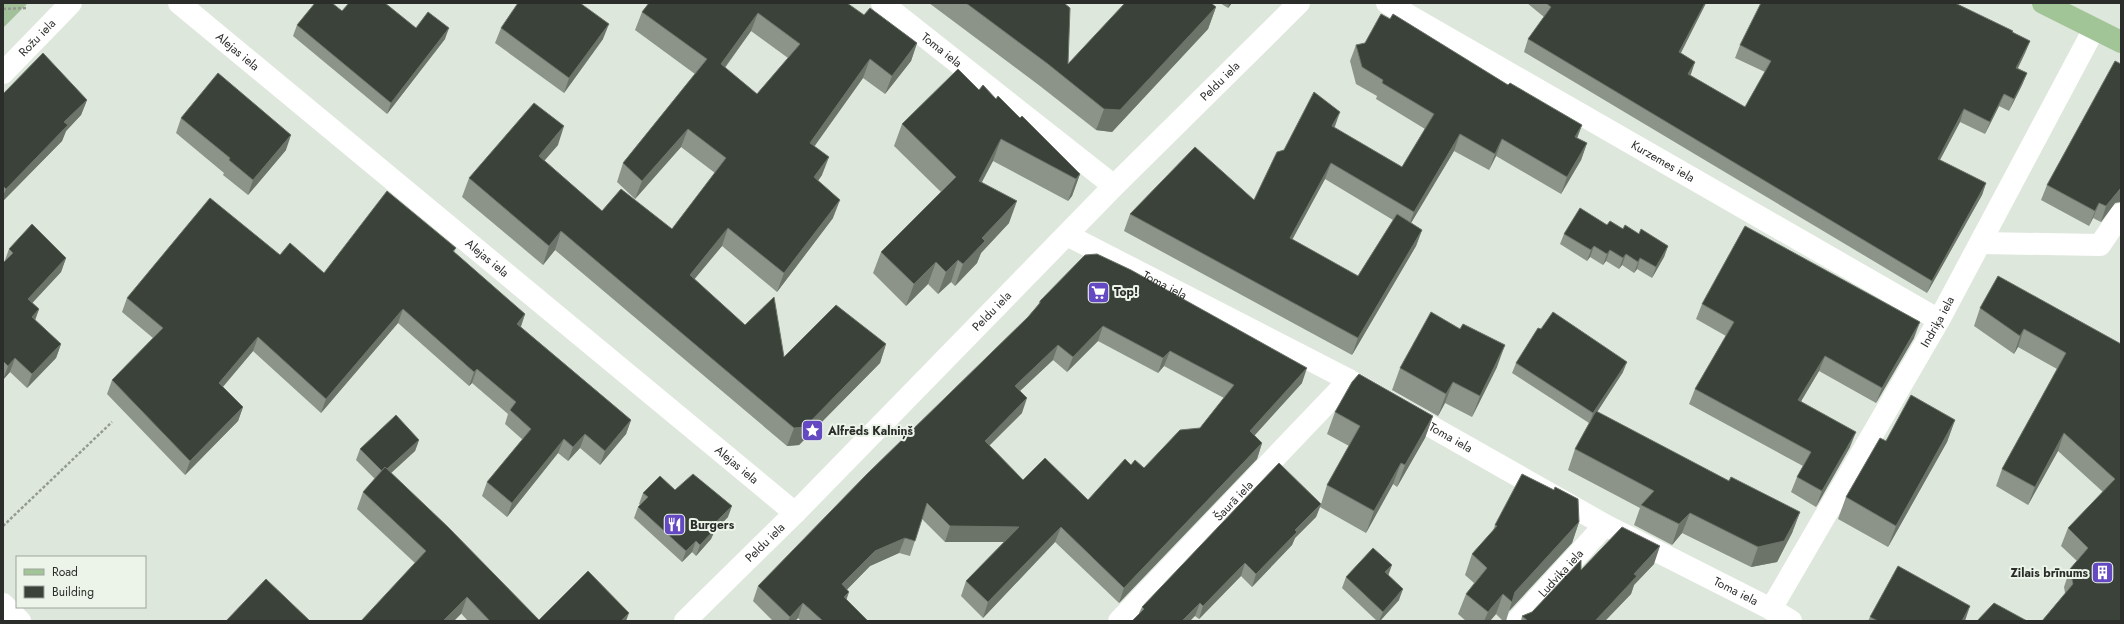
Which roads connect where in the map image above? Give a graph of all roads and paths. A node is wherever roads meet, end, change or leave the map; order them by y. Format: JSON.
{"nodes":[{"id":1,"x":71,"y":3,"type":"edge"},
{"id":2,"x":179,"y":3,"type":"edge"},
{"id":3,"x":882,"y":3,"type":"edge"},
{"id":4,"x":1299,"y":3,"type":"edge"},
{"id":5,"x":1387,"y":3,"type":"edge"},
{"id":6,"x":2043,"y":3,"type":"edge"},
{"id":7,"x":33,"y":7,"type":"dead end"},
{"id":8,"x":3,"y":9,"type":"edge"},
{"id":9,"x":2094,"y":29,"type":"junction"},
{"id":10,"x":2121,"y":42,"type":"edge"},
{"id":11,"x":3,"y":73,"type":"edge"},
{"id":12,"x":1114,"y":186,"type":"junction"},
{"id":13,"x":2121,"y":214,"type":"edge"},
{"id":14,"x":1067,"y":235,"type":"junction"},
{"id":15,"x":1982,"y":243,"type":"junction"},
{"id":16,"x":1939,"y":320,"type":"junction"},
{"id":17,"x":1349,"y":380,"type":"junction"},
{"id":18,"x":112,"y":422,"type":"dead end"},
{"id":19,"x":795,"y":513,"type":"junction"},
{"id":20,"x":1605,"y":525,"type":"junction"},
{"id":21,"x":3,"y":526,"type":"edge"},
{"id":22,"x":3,"y":604,"type":"edge"},
{"id":23,"x":1772,"y":609,"type":"junction"},
{"id":24,"x":20,"y":621,"type":"edge"},
{"id":25,"x":685,"y":621,"type":"edge"},
{"id":26,"x":1119,"y":621,"type":"edge"},
{"id":27,"x":1517,"y":621,"type":"edge"},
{"id":28,"x":1790,"y":621,"type":"edge"}],
"edges":[{"from":1,"to":11,"type":"street","name":"Rožu iela"},
{"from":2,"to":19,"type":"street","name":"Alejas iela"},
{"from":3,"to":12,"type":"street","name":"Toma iela"},
{"from":4,"to":12,"type":"street","name":"Peldu iela"},
{"from":5,"to":16,"type":"street","name":"Kurzemes iela"},
{"from":6,"to":9,"type":"main road"},
{"from":7,"to":8,"type":"path"},
{"from":9,"to":10,"type":"main road"},
{"from":9,"to":15,"type":"street","name":"Indriķa iela"},
{"from":12,"to":14,"type":"street","name":"Peldu iela"},
{"from":13,"to":15,"type":"street"},
{"from":14,"to":17,"type":"street","name":"Toma iela"},
{"from":14,"to":19,"type":"street","name":"Peldu iela"},
{"from":15,"to":16,"type":"street","name":"Indriķa iela"},
{"from":16,"to":23,"type":"street","name":"Indriķa iela"},
{"from":17,"to":20,"type":"street","name":"Toma iela"},
{"from":17,"to":26,"type":"street","name":"Šaurā iela"},
{"from":18,"to":21,"type":"path"},
{"from":19,"to":25,"type":"street","name":"Peldu iela"},
{"from":20,"to":23,"type":"street","name":"Toma iela"},
{"from":20,"to":27,"type":"street","name":"Ludviķa iela"},
{"from":22,"to":24,"type":"street"},
{"from":23,"to":28,"type":"street","name":"Toma iela"}]}
